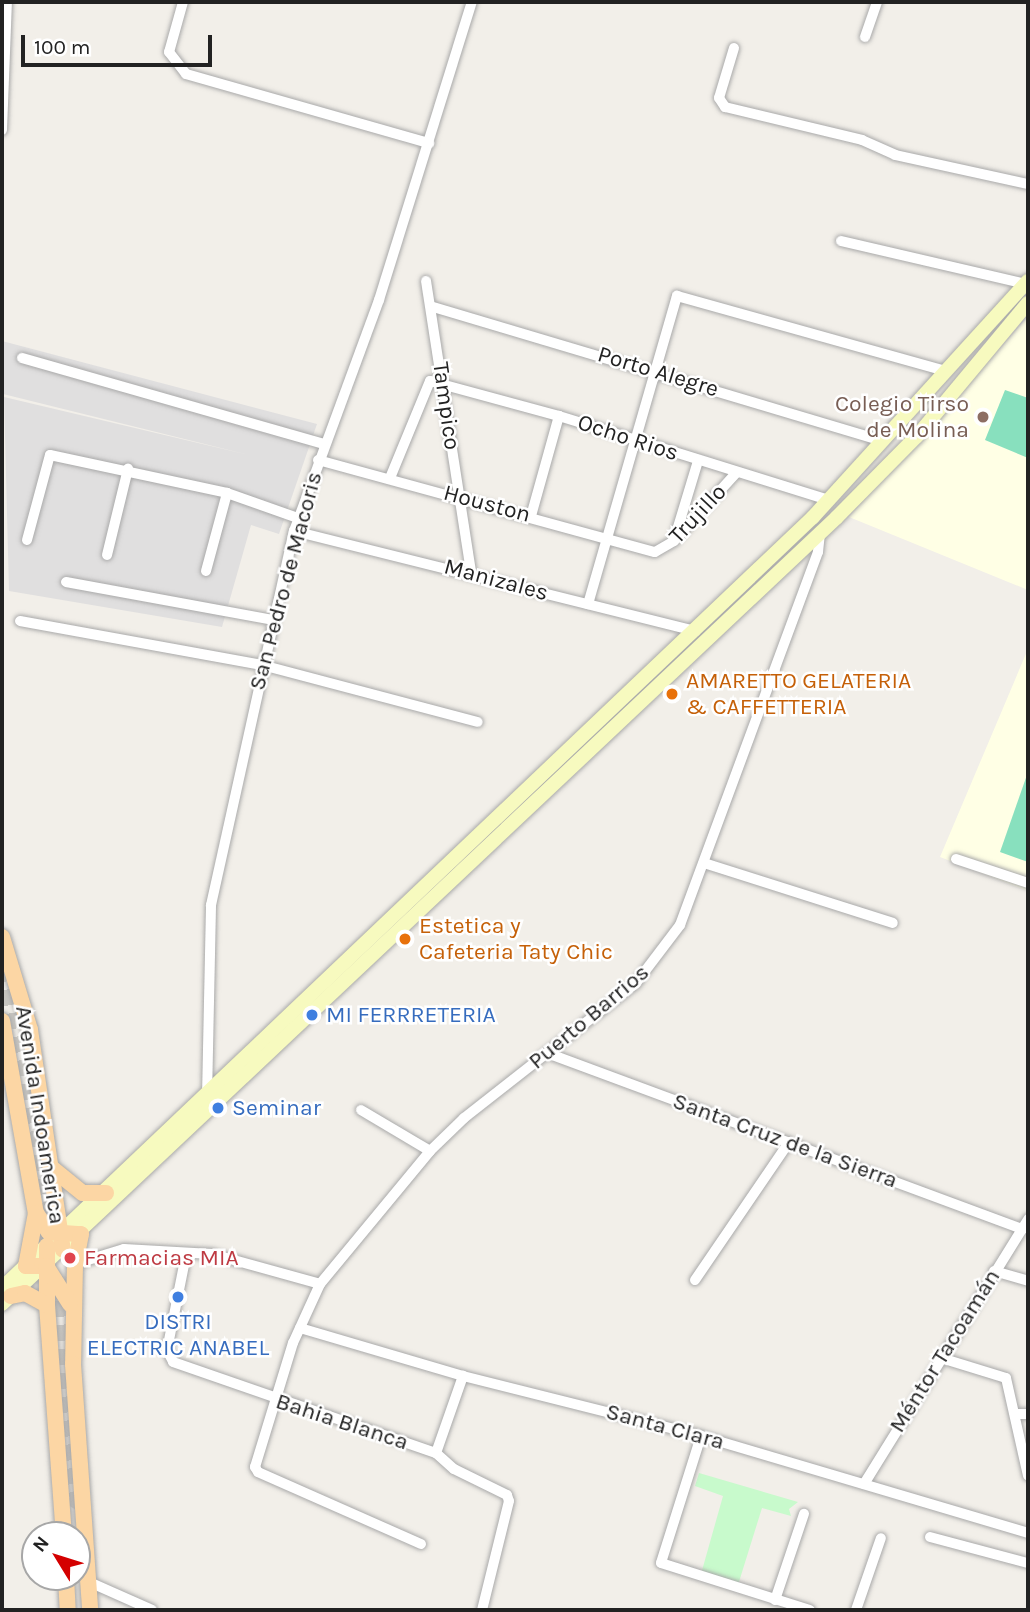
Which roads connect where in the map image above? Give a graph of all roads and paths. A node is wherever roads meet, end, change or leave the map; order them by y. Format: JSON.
{"nodes":[{"id":1,"x":7,"y":2,"type":"edge"},
{"id":2,"x":183,"y":2,"type":"edge"},
{"id":3,"x":472,"y":2,"type":"edge"},
{"id":4,"x":877,"y":2,"type":"edge"},
{"id":5,"x":865,"y":37,"type":"dead end"},
{"id":6,"x":734,"y":48,"type":"dead end"},
{"id":7,"x":2,"y":130,"type":"edge"},
{"id":8,"x":429,"y":143,"type":"junction"},
{"id":9,"x":1028,"y":184,"type":"edge"},
{"id":10,"x":841,"y":241,"type":"dead end"},
{"id":11,"x":426,"y":281,"type":"dead end"},
{"id":12,"x":1027,"y":282,"type":"edge"},
{"id":13,"x":1028,"y":303,"type":"edge"},
{"id":14,"x":433,"y":307,"type":"junction"},
{"id":15,"x":22,"y":358,"type":"dead end"},
{"id":16,"x":652,"y":370,"type":"junction"},
{"id":17,"x":945,"y":371,"type":"junction"},
{"id":18,"x":442,"y":386,"type":"junction"},
{"id":19,"x":559,"y":416,"type":"junction"},
{"id":20,"x":634,"y":440,"type":"junction"},
{"id":21,"x":882,"y":441,"type":"junction"},
{"id":22,"x":324,"y":444,"type":"junction"},
{"id":23,"x":317,"y":460,"type":"junction"},
{"id":24,"x":698,"y":461,"type":"junction"},
{"id":25,"x":128,"y":469,"type":"junction"},
{"id":26,"x":737,"y":472,"type":"junction"},
{"id":27,"x":390,"y":478,"type":"junction"},
{"id":28,"x":227,"y":493,"type":"junction"},
{"id":29,"x":459,"y":496,"type":"junction"},
{"id":30,"x":828,"y":500,"type":"junction"},
{"id":31,"x":531,"y":516,"type":"junction"},
{"id":32,"x":813,"y":517,"type":"junction"},
{"id":33,"x":299,"y":518,"type":"junction"},
{"id":34,"x":294,"y":531,"type":"junction"},
{"id":35,"x":820,"y":533,"type":"junction"},
{"id":36,"x":606,"y":537,"type":"junction"},
{"id":37,"x":27,"y":540,"type":"dead end"},
{"id":38,"x":674,"y":541,"type":"junction"},
{"id":39,"x":655,"y":552,"type":"joint"},
{"id":40,"x":107,"y":555,"type":"dead end"},
{"id":41,"x":206,"y":571,"type":"dead end"},
{"id":42,"x":471,"y":573,"type":"junction"},
{"id":43,"x":66,"y":582,"type":"dead end"},
{"id":44,"x":588,"y":604,"type":"junction"},
{"id":45,"x":273,"y":620,"type":"junction"},
{"id":46,"x":20,"y":621,"type":"dead end"},
{"id":47,"x":696,"y":631,"type":"junction"},
{"id":48,"x":262,"y":665,"type":"junction"},
{"id":49,"x":478,"y":722,"type":"dead end"},
{"id":50,"x":956,"y":859,"type":"dead end"},
{"id":51,"x":704,"y":863,"type":"junction"},
{"id":52,"x":1028,"y":883,"type":"edge"},
{"id":53,"x":893,"y":923,"type":"dead end"},
{"id":54,"x":2,"y":937,"type":"edge"},
{"id":55,"x":2,"y":1021,"type":"edge"},
{"id":56,"x":547,"y":1053,"type":"junction"},
{"id":57,"x":207,"y":1098,"type":"junction"},
{"id":58,"x":361,"y":1110,"type":"dead end"},
{"id":59,"x":789,"y":1142,"type":"junction"},
{"id":60,"x":430,"y":1151,"type":"junction"},
{"id":61,"x":53,"y":1169,"type":"junction"},
{"id":62,"x":106,"y":1193,"type":"junction"},
{"id":63,"x":36,"y":1213,"type":"junction"},
{"id":64,"x":1028,"y":1219,"type":"edge"},
{"id":65,"x":1022,"y":1229,"type":"junction"},
{"id":66,"x":81,"y":1234,"type":"junction"},
{"id":67,"x":62,"y":1242,"type":"junction"},
{"id":68,"x":47,"y":1246,"type":"junction"},
{"id":69,"x":186,"y":1255,"type":"junction"},
{"id":70,"x":75,"y":1264,"type":"junction"},
{"id":71,"x":26,"y":1266,"type":"junction"},
{"id":72,"x":46,"y":1266,"type":"junction"},
{"id":73,"x":994,"y":1271,"type":"junction"},
{"id":74,"x":695,"y":1280,"type":"dead end"},
{"id":75,"x":1028,"y":1282,"type":"edge"},
{"id":76,"x":320,"y":1284,"type":"junction"},
{"id":77,"x":5,"y":1296,"type":"edge"},
{"id":78,"x":47,"y":1305,"type":"junction"},
{"id":79,"x":74,"y":1313,"type":"junction"},
{"id":80,"x":300,"y":1328,"type":"junction"},
{"id":81,"x":941,"y":1358,"type":"junction"},
{"id":82,"x":463,"y":1376,"type":"junction"},
{"id":83,"x":275,"y":1400,"type":"junction"},
{"id":84,"x":1016,"y":1414,"type":"junction"},
{"id":85,"x":1028,"y":1414,"type":"edge"},
{"id":86,"x":701,"y":1436,"type":"junction"},
{"id":87,"x":436,"y":1453,"type":"junction"},
{"id":88,"x":1028,"y":1476,"type":"edge"},
{"id":89,"x":864,"y":1484,"type":"junction"},
{"id":90,"x":804,"y":1514,"type":"dead end"},
{"id":91,"x":63,"y":1521,"type":"edge"},
{"id":92,"x":82,"y":1521,"type":"edge"},
{"id":93,"x":1028,"y":1533,"type":"edge"},
{"id":94,"x":930,"y":1537,"type":"dead end"},
{"id":95,"x":881,"y":1538,"type":"dead end"},
{"id":96,"x":421,"y":1544,"type":"dead end"},
{"id":97,"x":1028,"y":1563,"type":"edge"},
{"id":98,"x":91,"y":1582,"type":"edge"},
{"id":99,"x":67,"y":1591,"type":"edge"},
{"id":100,"x":89,"y":1591,"type":"edge"},
{"id":101,"x":775,"y":1600,"type":"junction"},
{"id":102,"x":68,"y":1609,"type":"edge"},
{"id":103,"x":90,"y":1610,"type":"edge"},
{"id":104,"x":152,"y":1610,"type":"edge"},
{"id":105,"x":482,"y":1610,"type":"edge"},
{"id":106,"x":810,"y":1610,"type":"edge"},
{"id":107,"x":856,"y":1610,"type":"edge"}],
"edges":[{"from":1,"to":7,"type":"street"},
{"from":2,"to":8,"type":"street"},
{"from":3,"to":8,"type":"street","name":"San Pedro de Macoris"},
{"from":4,"to":5,"type":"street"},
{"from":6,"to":9,"type":"street"},
{"from":8,"to":22,"type":"street","name":"San Pedro de Macoris"},
{"from":10,"to":12,"type":"street"},
{"from":11,"to":14,"type":"street","name":"Tampico"},
{"from":12,"to":17,"type":"street"},
{"from":13,"to":35,"type":"street"},
{"from":14,"to":16,"type":"street","name":"Porto Alegre"},
{"from":14,"to":18,"type":"street","name":"Tampico"},
{"from":15,"to":22,"type":"street"},
{"from":16,"to":17,"type":"street"},
{"from":16,"to":20,"type":"street"},
{"from":16,"to":21,"type":"street","name":"Porto Alegre"},
{"from":17,"to":21,"type":"street"},
{"from":18,"to":19,"type":"street","name":"Ocho Rios"},
{"from":18,"to":27,"type":"street","name":"Ocho Rios"},
{"from":18,"to":29,"type":"street","name":"Tampico"},
{"from":19,"to":20,"type":"street","name":"Ocho Rios"},
{"from":19,"to":31,"type":"street"},
{"from":20,"to":24,"type":"street","name":"Ocho Rios"},
{"from":20,"to":36,"type":"street"},
{"from":21,"to":30,"type":"street"},
{"from":22,"to":23,"type":"street","name":"San Pedro de Macoris"},
{"from":23,"to":27,"type":"street","name":"Houston"},
{"from":23,"to":33,"type":"street","name":"San Pedro de Macoris"},
{"from":24,"to":26,"type":"street","name":"Ocho Rios"},
{"from":24,"to":38,"type":"street"},
{"from":25,"to":28,"type":"street"},
{"from":25,"to":37,"type":"street"},
{"from":25,"to":40,"type":"street"},
{"from":26,"to":30,"type":"street","name":"Ocho Rios"},
{"from":26,"to":38,"type":"street","name":"Trujillo"},
{"from":27,"to":29,"type":"street","name":"Houston"},
{"from":28,"to":33,"type":"street"},
{"from":28,"to":41,"type":"street"},
{"from":29,"to":31,"type":"street","name":"Houston"},
{"from":29,"to":42,"type":"street","name":"Tampico"},
{"from":30,"to":32,"type":"street"},
{"from":31,"to":36,"type":"street","name":"Houston"},
{"from":32,"to":35,"type":"street"},
{"from":32,"to":47,"type":"street"},
{"from":33,"to":34,"type":"street","name":"San Pedro de Macoris"},
{"from":34,"to":42,"type":"street","name":"Manizales"},
{"from":34,"to":45,"type":"street","name":"San Pedro de Macoris"},
{"from":35,"to":51,"type":"street","name":"Puerto Barrios"},
{"from":35,"to":66,"type":"street"},
{"from":36,"to":39,"type":"street","name":"Houston"},
{"from":36,"to":44,"type":"street"},
{"from":38,"to":39,"type":"street","name":"Trujillo"},
{"from":42,"to":44,"type":"street","name":"Manizales"},
{"from":43,"to":45,"type":"street"},
{"from":44,"to":47,"type":"street","name":"Manizales"},
{"from":45,"to":48,"type":"street","name":"San Pedro de Macoris"},
{"from":46,"to":48,"type":"street"},
{"from":47,"to":57,"type":"street"},
{"from":48,"to":49,"type":"street"},
{"from":48,"to":57,"type":"street","name":"San Pedro de Macoris"},
{"from":50,"to":52,"type":"street"},
{"from":51,"to":53,"type":"street"},
{"from":51,"to":56,"type":"street","name":"Puerto Barrios"},
{"from":54,"to":61,"type":"main road","name":"Avenida Indoamerica"},
{"from":55,"to":63,"type":"main road","name":"Avenida Indoamerica"},
{"from":56,"to":59,"type":"street","name":"Santa Cruz de la Sierra"},
{"from":56,"to":60,"type":"street","name":"Puerto Barrios"},
{"from":57,"to":62,"type":"street"},
{"from":58,"to":60,"type":"street"},
{"from":59,"to":65,"type":"street","name":"Santa Cruz de la Sierra"},
{"from":59,"to":74,"type":"street"},
{"from":60,"to":76,"type":"street","name":"Puerto Barrios"},
{"from":61,"to":62,"type":"main road"},
{"from":61,"to":67,"type":"main road","name":"Avenida Indoamerica"},
{"from":62,"to":67,"type":"street"},
{"from":63,"to":67,"type":"main road","name":"Avenida Indoamerica"},
{"from":63,"to":71,"type":"main road"},
{"from":64,"to":65,"type":"street","name":"Méntor Tacoamán"},
{"from":65,"to":73,"type":"street","name":"Méntor Tacoamán"},
{"from":66,"to":67,"type":"main road"},
{"from":66,"to":70,"type":"main road"},
{"from":67,"to":68,"type":"street"},
{"from":67,"to":72,"type":"street"},
{"from":68,"to":71,"type":"street"},
{"from":68,"to":72,"type":"main road"},
{"from":69,"to":70,"type":"street"},
{"from":69,"to":76,"type":"street"},
{"from":69,"to":83,"type":"street","name":"Bahia Blanca"},
{"from":70,"to":79,"type":"main road"},
{"from":71,"to":72,"type":"main road"},
{"from":71,"to":77,"type":"street"},
{"from":72,"to":77,"type":"street"},
{"from":72,"to":78,"type":"main road"},
{"from":72,"to":79,"type":"main road"},
{"from":73,"to":75,"type":"street"},
{"from":73,"to":81,"type":"street","name":"Méntor Tacoamán"},
{"from":76,"to":80,"type":"street","name":"Puerto Barrios"},
{"from":77,"to":78,"type":"main road"},
{"from":78,"to":91,"type":"main road"},
{"from":79,"to":92,"type":"main road"},
{"from":80,"to":82,"type":"street","name":"Santa Clara"},
{"from":80,"to":83,"type":"street","name":"Puerto Barrios"},
{"from":81,"to":84,"type":"street"},
{"from":81,"to":89,"type":"street","name":"Méntor Tacoamán"},
{"from":82,"to":86,"type":"street","name":"Santa Clara"},
{"from":82,"to":87,"type":"street"},
{"from":83,"to":87,"type":"street","name":"Bahia Blanca"},
{"from":83,"to":96,"type":"street","name":"Puerto Barrios"},
{"from":84,"to":85,"type":"street"},
{"from":84,"to":88,"type":"street"},
{"from":86,"to":89,"type":"street","name":"Santa Clara"},
{"from":86,"to":101,"type":"street"},
{"from":87,"to":105,"type":"street","name":"Bahia Blanca"},
{"from":89,"to":93,"type":"street","name":"Santa Clara"},
{"from":90,"to":101,"type":"street"},
{"from":94,"to":97,"type":"street"},
{"from":95,"to":107,"type":"street"},
{"from":98,"to":104,"type":"street"},
{"from":99,"to":102,"type":"main road"},
{"from":100,"to":103,"type":"main road"},
{"from":101,"to":106,"type":"street"}]}
